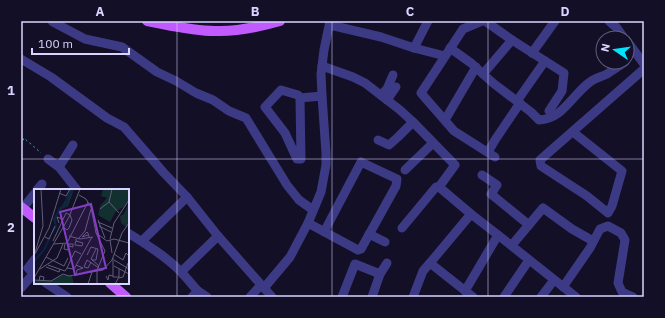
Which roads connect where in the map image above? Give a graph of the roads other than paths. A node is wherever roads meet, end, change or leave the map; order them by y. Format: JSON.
{"nodes":[{"id":1,"x":52,"y":21,"type":"edge"},
{"id":2,"x":147,"y":21,"type":"edge"},
{"id":3,"x":280,"y":21,"type":"edge"},
{"id":4,"x":428,"y":21,"type":"edge"},
{"id":5,"x":483,"y":21,"type":"edge"},
{"id":6,"x":555,"y":21,"type":"edge"},
{"id":7,"x":609,"y":21,"type":"edge"},
{"id":8,"x":330,"y":23,"type":"edge"},
{"id":9,"x":618,"y":30,"type":"edge"},
{"id":10,"x":512,"y":40,"type":"junction"},
{"id":11,"x":414,"y":48,"type":"junction"},
{"id":12,"x":448,"y":52,"type":"junction"},
{"id":13,"x":635,"y":52,"type":"edge"},
{"id":14,"x":532,"y":53,"type":"junction"},
{"id":15,"x":637,"y":55,"type":"joint"},
{"id":16,"x":21,"y":58,"type":"edge"},
{"id":17,"x":545,"y":61,"type":"junction"},
{"id":18,"x":644,"y":64,"type":"edge"},
{"id":19,"x":322,"y":66,"type":"junction"},
{"id":20,"x":476,"y":67,"type":"junction"},
{"id":21,"x":644,"y":69,"type":"edge"},
{"id":22,"x":613,"y":70,"type":"edge"},
{"id":23,"x":483,"y":74,"type":"junction"},
{"id":24,"x":393,"y":75,"type":"dead end"},
{"id":25,"x":396,"y":87,"type":"dead end"},
{"id":26,"x":322,"y":96,"type":"junction"},
{"id":27,"x":300,"y":98,"type":"junction"},
{"id":28,"x":384,"y":98,"type":"junction"},
{"id":29,"x":518,"y":102,"type":"junction"},
{"id":30,"x":549,"y":111,"type":"dead end"},
{"id":31,"x":445,"y":120,"type":"junction"},
{"id":32,"x":413,"y":122,"type":"junction"},
{"id":33,"x":573,"y":132,"type":"junction"},
{"id":34,"x":378,"y":140,"type":"dead end"},
{"id":35,"x":433,"y":143,"type":"junction"},
{"id":36,"x":73,"y":145,"type":"dead end"},
{"id":37,"x":48,"y":159,"type":"road end"},
{"id":38,"x":59,"y":167,"type":"junction"},
{"id":39,"x":405,"y":170,"type":"dead end"},
{"id":40,"x":482,"y":175,"type":"dead end"},
{"id":41,"x":439,"y":187,"type":"junction"},
{"id":42,"x":76,"y":189,"type":"edge"},
{"id":43,"x":34,"y":194,"type":"edge"},
{"id":44,"x":187,"y":197,"type":"junction"},
{"id":45,"x":22,"y":208,"type":"edge"},
{"id":46,"x":313,"y":210,"type":"junction"},
{"id":47,"x":471,"y":214,"type":"junction"},
{"id":48,"x":34,"y":217,"type":"edge"},
{"id":49,"x":308,"y":223,"type":"junction"},
{"id":50,"x":529,"y":225,"type":"junction"},
{"id":51,"x":402,"y":228,"type":"dead end"},
{"id":52,"x":324,"y":232,"type":"junction"},
{"id":53,"x":129,"y":234,"type":"edge"},
{"id":54,"x":369,"y":234,"type":"junction"},
{"id":55,"x":498,"y":235,"type":"junction"},
{"id":56,"x":218,"y":236,"type":"junction"},
{"id":57,"x":142,"y":241,"type":"junction"},
{"id":58,"x":593,"y":241,"type":"junction"},
{"id":59,"x":385,"y":242,"type":"dead end"},
{"id":60,"x":512,"y":245,"type":"junction"},
{"id":61,"x":34,"y":260,"type":"edge"},
{"id":62,"x":529,"y":260,"type":"junction"},
{"id":63,"x":387,"y":263,"type":"dead end"},
{"id":64,"x":430,"y":263,"type":"junction"},
{"id":65,"x":181,"y":272,"type":"junction"},
{"id":66,"x":34,"y":274,"type":"edge"},
{"id":67,"x":380,"y":274,"type":"junction"},
{"id":68,"x":554,"y":280,"type":"junction"},
{"id":69,"x":48,"y":284,"type":"edge"},
{"id":70,"x":111,"y":284,"type":"edge"},
{"id":71,"x":262,"y":287,"type":"junction"},
{"id":72,"x":563,"y":287,"type":"junction"},
{"id":73,"x":21,"y":288,"type":"edge"},
{"id":74,"x":195,"y":294,"type":"edge"},
{"id":75,"x":469,"y":294,"type":"edge"},
{"id":76,"x":67,"y":297,"type":"edge"},
{"id":77,"x":126,"y":297,"type":"edge"},
{"id":78,"x":207,"y":297,"type":"edge"},
{"id":79,"x":250,"y":297,"type":"edge"},
{"id":80,"x":272,"y":297,"type":"edge"},
{"id":81,"x":342,"y":297,"type":"edge"},
{"id":82,"x":372,"y":297,"type":"edge"},
{"id":83,"x":413,"y":297,"type":"edge"},
{"id":84,"x":504,"y":297,"type":"edge"},
{"id":85,"x":541,"y":297,"type":"edge"},
{"id":86,"x":576,"y":297,"type":"edge"},
{"id":87,"x":633,"y":297,"type":"edge"}],
"edges":[{"from":1,"to":46,"type":"street"},
{"from":2,"to":3,"type":"main road"},
{"from":4,"to":11,"type":"street"},
{"from":5,"to":10,"type":"street"},
{"from":5,"to":12,"type":"street"},
{"from":6,"to":14,"type":"street"},
{"from":7,"to":9,"type":"street"},
{"from":8,"to":11,"type":"street"},
{"from":8,"to":19,"type":"street"},
{"from":10,"to":14,"type":"street"},
{"from":10,"to":23,"type":"street"},
{"from":11,"to":12,"type":"street"},
{"from":12,"to":20,"type":"street"},
{"from":12,"to":31,"type":"street"},
{"from":13,"to":15,"type":"street"},
{"from":14,"to":17,"type":"street"},
{"from":15,"to":18,"type":"street"},
{"from":16,"to":44,"type":"street"},
{"from":17,"to":29,"type":"street"},
{"from":17,"to":30,"type":"street"},
{"from":19,"to":26,"type":"street"},
{"from":19,"to":28,"type":"street"},
{"from":20,"to":23,"type":"street"},
{"from":20,"to":31,"type":"street"},
{"from":21,"to":33,"type":"street"},
{"from":22,"to":29,"type":"street"},
{"from":23,"to":29,"type":"street"},
{"from":24,"to":28,"type":"street"},
{"from":25,"to":28,"type":"street"},
{"from":26,"to":27,"type":"street"},
{"from":26,"to":46,"type":"street"},
{"from":27,"to":27,"type":"street"},
{"from":28,"to":32,"type":"street"},
{"from":29,"to":31,"type":"street"},
{"from":32,"to":34,"type":"street"},
{"from":32,"to":35,"type":"street"},
{"from":33,"to":33,"type":"street"},
{"from":35,"to":39,"type":"street"},
{"from":35,"to":41,"type":"street"},
{"from":36,"to":38,"type":"street"},
{"from":37,"to":38,"type":"street"},
{"from":38,"to":42,"type":"street"},
{"from":40,"to":50,"type":"street"},
{"from":41,"to":47,"type":"street"},
{"from":41,"to":51,"type":"street"},
{"from":43,"to":45,"type":"street"},
{"from":44,"to":56,"type":"street"},
{"from":44,"to":57,"type":"street"},
{"from":45,"to":48,"type":"main road"},
{"from":46,"to":49,"type":"street"},
{"from":47,"to":55,"type":"street"},
{"from":47,"to":64,"type":"street"},
{"from":49,"to":52,"type":"street"},
{"from":49,"to":71,"type":"street"},
{"from":50,"to":58,"type":"street"},
{"from":50,"to":60,"type":"street"},
{"from":52,"to":54,"type":"street"},
{"from":52,"to":54,"type":"street"},
{"from":53,"to":57,"type":"street"},
{"from":54,"to":59,"type":"street"},
{"from":55,"to":60,"type":"street"},
{"from":55,"to":75,"type":"street"},
{"from":56,"to":65,"type":"street"},
{"from":56,"to":71,"type":"street"},
{"from":57,"to":65,"type":"street"},
{"from":58,"to":72,"type":"street"},
{"from":58,"to":87,"type":"street"},
{"from":60,"to":62,"type":"street"},
{"from":61,"to":66,"type":"street"},
{"from":62,"to":68,"type":"street"},
{"from":62,"to":84,"type":"street"},
{"from":63,"to":67,"type":"street"},
{"from":64,"to":75,"type":"street"},
{"from":64,"to":83,"type":"street"},
{"from":65,"to":74,"type":"street"},
{"from":66,"to":73,"type":"street"},
{"from":67,"to":81,"type":"street"},
{"from":67,"to":82,"type":"street"},
{"from":68,"to":72,"type":"street"},
{"from":68,"to":85,"type":"street"},
{"from":69,"to":76,"type":"street"},
{"from":70,"to":77,"type":"main road"},
{"from":71,"to":79,"type":"street"},
{"from":71,"to":80,"type":"street"},
{"from":72,"to":86,"type":"street"},
{"from":74,"to":78,"type":"street"}]}
